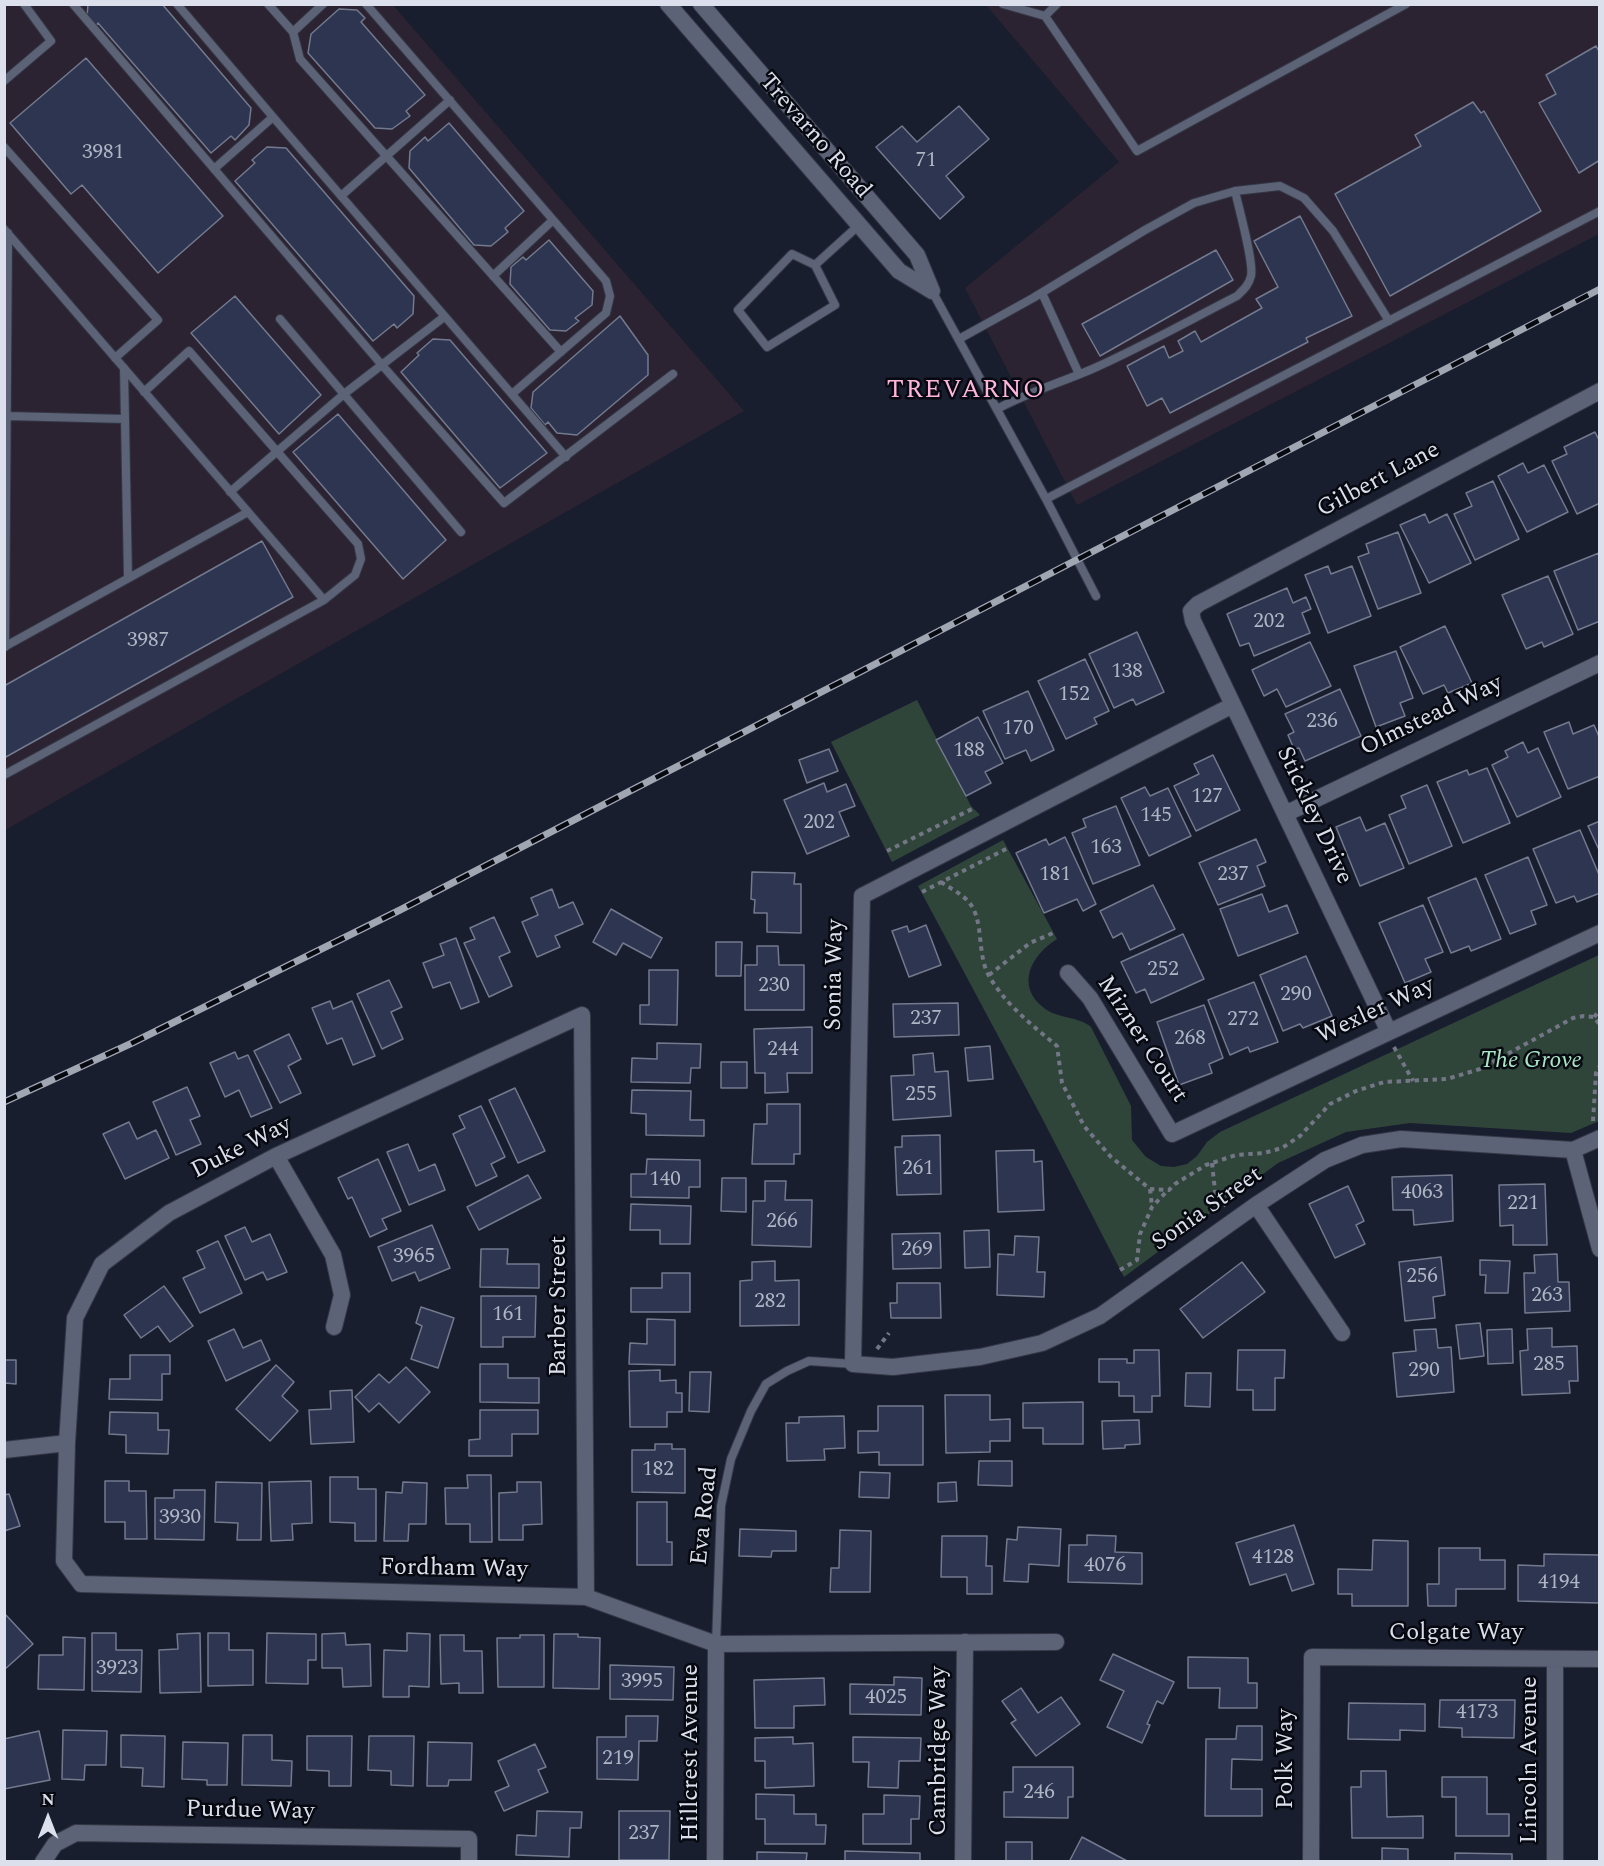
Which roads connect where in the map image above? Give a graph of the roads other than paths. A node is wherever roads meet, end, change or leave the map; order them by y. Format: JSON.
{"nodes":[{"id":1,"x":24,"y":4,"type":"edge"},
{"id":2,"x":73,"y":4,"type":"edge"},
{"id":3,"x":177,"y":4,"type":"edge"},
{"id":4,"x":268,"y":4,"type":"edge"},
{"id":5,"x":322,"y":4,"type":"edge"},
{"id":6,"x":366,"y":4,"type":"edge"},
{"id":7,"x":668,"y":4,"type":"edge"},
{"id":8,"x":701,"y":4,"type":"edge"},
{"id":9,"x":1003,"y":4,"type":"edge"},
{"id":10,"x":1057,"y":4,"type":"edge"},
{"id":11,"x":1406,"y":4,"type":"edge"},
{"id":12,"x":1045,"y":16,"type":"junction"},
{"id":13,"x":293,"y":33,"type":"junction"},
{"id":14,"x":4,"y":81,"type":"edge"},
{"id":15,"x":450,"y":100,"type":"junction"},
{"id":16,"x":273,"y":117,"type":"junction"},
{"id":17,"x":4,"y":147,"type":"edge"},
{"id":18,"x":386,"y":156,"type":"junction"},
{"id":19,"x":214,"y":169,"type":"junction"},
{"id":20,"x":1235,"y":191,"type":"junction"},
{"id":21,"x":341,"y":196,"type":"junction"},
{"id":22,"x":1599,"y":212,"type":"edge"},
{"id":23,"x":553,"y":220,"type":"junction"},
{"id":24,"x":858,"y":226,"type":"junction"},
{"id":25,"x":6,"y":231,"type":"edge"},
{"id":26,"x":815,"y":265,"type":"junction"},
{"id":27,"x":493,"y":276,"type":"junction"},
{"id":28,"x":932,"y":291,"type":"junction"},
{"id":29,"x":1042,"y":293,"type":"junction"},
{"id":30,"x":444,"y":317,"type":"junction"},
{"id":31,"x":280,"y":319,"type":"dead end"},
{"id":32,"x":1389,"y":321,"type":"junction"},
{"id":33,"x":959,"y":339,"type":"junction"},
{"id":34,"x":561,"y":352,"type":"junction"},
{"id":35,"x":115,"y":357,"type":"junction"},
{"id":36,"x":381,"y":364,"type":"junction"},
{"id":37,"x":124,"y":368,"type":"junction"},
{"id":38,"x":673,"y":374,"type":"dead end"},
{"id":39,"x":1079,"y":374,"type":"junction"},
{"id":40,"x":1599,"y":391,"type":"edge"},
{"id":41,"x":144,"y":392,"type":"junction"},
{"id":42,"x":344,"y":394,"type":"junction"},
{"id":43,"x":512,"y":394,"type":"junction"},
{"id":44,"x":997,"y":409,"type":"junction"},
{"id":45,"x":7,"y":416,"type":"junction"},
{"id":46,"x":125,"y":419,"type":"junction"},
{"id":47,"x":276,"y":451,"type":"junction"},
{"id":48,"x":566,"y":457,"type":"junction"},
{"id":49,"x":230,"y":492,"type":"junction"},
{"id":50,"x":1046,"y":499,"type":"junction"},
{"id":51,"x":248,"y":512,"type":"junction"},
{"id":52,"x":461,"y":532,"type":"dead end"},
{"id":53,"x":128,"y":578,"type":"junction"},
{"id":54,"x":1096,"y":596,"type":"dead end"},
{"id":55,"x":324,"y":600,"type":"junction"},
{"id":56,"x":1193,"y":621,"type":"joint"},
{"id":57,"x":5,"y":647,"type":"edge"},
{"id":58,"x":1599,"y":663,"type":"edge"},
{"id":59,"x":1233,"y":705,"type":"junction"},
{"id":60,"x":4,"y":775,"type":"edge"},
{"id":61,"x":1285,"y":814,"type":"junction"},
{"id":62,"x":1599,"y":933,"type":"edge"},
{"id":63,"x":1068,"y":973,"type":"dead end"},
{"id":64,"x":582,"y":1015,"type":"joint"},
{"id":65,"x":1389,"y":1032,"type":"junction"},
{"id":66,"x":1172,"y":1134,"type":"joint"},
{"id":67,"x":1595,"y":1140,"type":"edge"},
{"id":68,"x":1573,"y":1150,"type":"junction"},
{"id":69,"x":276,"y":1156,"type":"junction"},
{"id":70,"x":1256,"y":1205,"type":"junction"},
{"id":71,"x":1599,"y":1249,"type":"edge"},
{"id":72,"x":334,"y":1327,"type":"dead end"},
{"id":73,"x":1342,"y":1333,"type":"dead end"},
{"id":74,"x":853,"y":1364,"type":"junction"},
{"id":75,"x":67,"y":1443,"type":"junction"},
{"id":76,"x":4,"y":1450,"type":"edge"},
{"id":77,"x":586,"y":1597,"type":"junction"},
{"id":78,"x":965,"y":1642,"type":"junction"},
{"id":79,"x":1056,"y":1642,"type":"dead end"},
{"id":80,"x":716,"y":1644,"type":"junction"},
{"id":81,"x":1312,"y":1657,"type":"joint"},
{"id":82,"x":1556,"y":1659,"type":"junction"},
{"id":83,"x":1599,"y":1659,"type":"edge"},
{"id":84,"x":43,"y":1862,"type":"edge"},
{"id":85,"x":469,"y":1862,"type":"edge"},
{"id":86,"x":715,"y":1862,"type":"edge"},
{"id":87,"x":963,"y":1862,"type":"edge"},
{"id":88,"x":1311,"y":1862,"type":"edge"},
{"id":89,"x":1555,"y":1862,"type":"edge"}],
"edges":[{"from":1,"to":14,"type":"lane"},
{"from":2,"to":19,"type":"lane"},
{"from":3,"to":16,"type":"lane"},
{"from":4,"to":13,"type":"lane"},
{"from":5,"to":13,"type":"lane"},
{"from":6,"to":15,"type":"lane"},
{"from":7,"to":24,"type":"street","name":"Trevarno Road"},
{"from":8,"to":28,"type":"street","name":"Trevarno Road"},
{"from":9,"to":12,"type":"lane"},
{"from":10,"to":12,"type":"lane"},
{"from":11,"to":12,"type":"lane"},
{"from":13,"to":18,"type":"lane"},
{"from":15,"to":18,"type":"lane"},
{"from":15,"to":23,"type":"lane"},
{"from":16,"to":19,"type":"lane"},
{"from":16,"to":21,"type":"lane"},
{"from":17,"to":35,"type":"lane"},
{"from":18,"to":21,"type":"lane"},
{"from":18,"to":27,"type":"lane"},
{"from":19,"to":36,"type":"lane"},
{"from":20,"to":29,"type":"lane"},
{"from":20,"to":32,"type":"lane"},
{"from":20,"to":39,"type":"lane"},
{"from":21,"to":30,"type":"lane"},
{"from":22,"to":32,"type":"lane"},
{"from":23,"to":27,"type":"lane"},
{"from":23,"to":34,"type":"lane"},
{"from":24,"to":26,"type":"lane"},
{"from":24,"to":28,"type":"street","name":"Trevarno Road"},
{"from":25,"to":35,"type":"lane"},
{"from":25,"to":45,"type":"lane"},
{"from":26,"to":26,"type":"lane"},
{"from":27,"to":34,"type":"lane"},
{"from":28,"to":33,"type":"lane","name":"Trevarno Road"},
{"from":29,"to":33,"type":"lane"},
{"from":29,"to":39,"type":"lane"},
{"from":30,"to":36,"type":"lane"},
{"from":30,"to":43,"type":"lane"},
{"from":31,"to":42,"type":"lane"},
{"from":32,"to":50,"type":"lane"},
{"from":33,"to":44,"type":"lane","name":"Trevarno Road"},
{"from":34,"to":43,"type":"lane"},
{"from":35,"to":37,"type":"lane"},
{"from":36,"to":42,"type":"lane"},
{"from":36,"to":48,"type":"lane"},
{"from":37,"to":41,"type":"lane"},
{"from":37,"to":46,"type":"lane"},
{"from":38,"to":48,"type":"lane"},
{"from":39,"to":44,"type":"lane"},
{"from":40,"to":56,"type":"street","name":"Gilbert Lane"},
{"from":41,"to":47,"type":"lane"},
{"from":41,"to":49,"type":"lane"},
{"from":42,"to":47,"type":"lane"},
{"from":42,"to":52,"type":"lane"},
{"from":43,"to":48,"type":"lane"},
{"from":44,"to":50,"type":"lane","name":"Trevarno Road"},
{"from":45,"to":46,"type":"lane"},
{"from":45,"to":57,"type":"lane"},
{"from":46,"to":53,"type":"lane"},
{"from":47,"to":49,"type":"lane"},
{"from":47,"to":55,"type":"lane"},
{"from":49,"to":51,"type":"lane"},
{"from":50,"to":54,"type":"lane","name":"Trevarno Road"},
{"from":51,"to":53,"type":"lane"},
{"from":51,"to":55,"type":"lane"},
{"from":53,"to":57,"type":"lane"},
{"from":55,"to":60,"type":"lane"},
{"from":56,"to":59,"type":"street","name":"Stickley Drive"},
{"from":58,"to":61,"type":"street","name":"Olmstead Way"},
{"from":59,"to":61,"type":"street","name":"Stickley Drive"},
{"from":59,"to":74,"type":"street","name":"Sonia Way"},
{"from":61,"to":65,"type":"street","name":"Stickley Drive"},
{"from":62,"to":65,"type":"street","name":"Wexler Way"},
{"from":63,"to":66,"type":"street","name":"Mizner Court"},
{"from":64,"to":69,"type":"street","name":"Duke Way"},
{"from":64,"to":77,"type":"street","name":"Barber Street"},
{"from":65,"to":66,"type":"street","name":"Wexler Way"},
{"from":67,"to":68,"type":"street","name":"Sonia Street"},
{"from":68,"to":70,"type":"street","name":"Sonia Street"},
{"from":68,"to":71,"type":"street"},
{"from":69,"to":72,"type":"street"},
{"from":69,"to":75,"type":"street","name":"Duke Way"},
{"from":70,"to":73,"type":"street"},
{"from":70,"to":74,"type":"street","name":"Sonia Street"},
{"from":74,"to":80,"type":"lane","name":"Eva Road"},
{"from":75,"to":76,"type":"street"},
{"from":75,"to":77,"type":"street","name":"Fordham Way"},
{"from":77,"to":80,"type":"street","name":"Fordham Way"},
{"from":78,"to":79,"type":"street","name":"Fordham Way"},
{"from":78,"to":80,"type":"street","name":"Fordham Way"},
{"from":78,"to":87,"type":"street","name":"Cambridge Way"},
{"from":80,"to":86,"type":"street","name":"Hillcrest Avenue"},
{"from":81,"to":82,"type":"street","name":"Colgate Way"},
{"from":81,"to":88,"type":"street","name":"Polk Way"},
{"from":82,"to":83,"type":"street","name":"Colgate Way"},
{"from":82,"to":89,"type":"street","name":"Lincoln Avenue"},
{"from":84,"to":85,"type":"street","name":"Purdue Way"}]}
